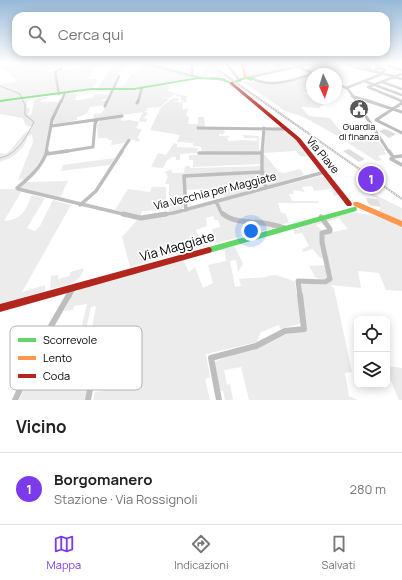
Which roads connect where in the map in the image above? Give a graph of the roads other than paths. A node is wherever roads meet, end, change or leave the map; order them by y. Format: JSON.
{"nodes":[{"id":1,"x":56,"y":82,"type":"edge"},
{"id":2,"x":116,"y":82,"type":"edge"},
{"id":3,"x":179,"y":82,"type":"edge"},
{"id":4,"x":236,"y":82,"type":"edge"},
{"id":5,"x":261,"y":82,"type":"edge"},
{"id":6,"x":287,"y":82,"type":"edge"},
{"id":7,"x":360,"y":82,"type":"edge"},
{"id":8,"x":369,"y":82,"type":"edge"},
{"id":9,"x":382,"y":82,"type":"joint"},
{"id":10,"x":231,"y":83,"type":"joint"},
{"id":11,"x":375,"y":84,"type":"junction"},
{"id":12,"x":342,"y":85,"type":"edge"},
{"id":13,"x":346,"y":87,"type":"junction"},
{"id":14,"x":142,"y":88,"type":"junction"},
{"id":15,"x":113,"y":89,"type":"junction"},
{"id":16,"x":402,"y":89,"type":"edge"},
{"id":17,"x":65,"y":93,"type":"junction"},
{"id":18,"x":58,"y":94,"type":"junction"},
{"id":19,"x":402,"y":95,"type":"edge"},
{"id":20,"x":352,"y":96,"type":"junction"},
{"id":21,"x":0,"y":101,"type":"edge"},
{"id":22,"x":402,"y":102,"type":"edge"},
{"id":23,"x":136,"y":103,"type":"dead end"},
{"id":24,"x":105,"y":106,"type":"dead end"},
{"id":25,"x":393,"y":109,"type":"junction"},
{"id":26,"x":402,"y":112,"type":"edge"},
{"id":27,"x":122,"y":116,"type":"dead end"},
{"id":28,"x":97,"y":120,"type":"junction"},
{"id":29,"x":376,"y":120,"type":"junction"},
{"id":30,"x":368,"y":121,"type":"junction"},
{"id":31,"x":52,"y":126,"type":"junction"},
{"id":32,"x":198,"y":128,"type":"dead end"},
{"id":33,"x":264,"y":128,"type":"junction"},
{"id":34,"x":286,"y":129,"type":"junction"},
{"id":35,"x":402,"y":133,"type":"edge"},
{"id":36,"x":129,"y":140,"type":"dead end"},
{"id":37,"x":199,"y":153,"type":"dead end"},
{"id":38,"x":262,"y":153,"type":"junction"},
{"id":39,"x":46,"y":154,"type":"junction"},
{"id":40,"x":402,"y":156,"type":"edge"},
{"id":41,"x":392,"y":158,"type":"junction"},
{"id":42,"x":402,"y":165,"type":"edge"},
{"id":43,"x":263,"y":172,"type":"junction"},
{"id":44,"x":325,"y":172,"type":"junction"},
{"id":45,"x":266,"y":188,"type":"junction"},
{"id":46,"x":216,"y":201,"type":"junction"},
{"id":47,"x":80,"y":205,"type":"junction"},
{"id":48,"x":353,"y":206,"type":"junction"},
{"id":49,"x":186,"y":210,"type":"junction"},
{"id":50,"x":321,"y":217,"type":"junction"},
{"id":51,"x":402,"y":224,"type":"edge"},
{"id":52,"x":285,"y":228,"type":"junction"},
{"id":53,"x":74,"y":286,"type":"junction"},
{"id":54,"x":0,"y":308,"type":"edge"},
{"id":55,"x":51,"y":326,"type":"edge"},
{"id":56,"x":21,"y":390,"type":"edge"},
{"id":57,"x":90,"y":390,"type":"edge"},
{"id":58,"x":16,"y":400,"type":"edge"},
{"id":59,"x":88,"y":400,"type":"edge"},
{"id":60,"x":219,"y":400,"type":"edge"}],
"edges":[{"from":1,"to":18,"type":"street"},
{"from":2,"to":15,"type":"street"},
{"from":3,"to":14,"type":"main road"},
{"from":4,"to":10,"type":"main road"},
{"from":5,"to":6,"type":"street"},
{"from":7,"to":13,"type":"street"},
{"from":8,"to":11,"type":"street"},
{"from":9,"to":11,"type":"street"},
{"from":9,"to":16,"type":"street"},
{"from":10,"to":34,"type":"main road","name":"Via Piave"},
{"from":11,"to":19,"type":"street"},
{"from":11,"to":22,"type":"street"},
{"from":12,"to":13,"type":"street"},
{"from":13,"to":20,"type":"street"},
{"from":14,"to":15,"type":"main road"},
{"from":14,"to":23,"type":"street"},
{"from":15,"to":17,"type":"main road"},
{"from":15,"to":24,"type":"street"},
{"from":17,"to":18,"type":"main road"},
{"from":17,"to":31,"type":"street"},
{"from":18,"to":21,"type":"main road"},
{"from":20,"to":25,"type":"street"},
{"from":20,"to":30,"type":"street"},
{"from":22,"to":25,"type":"street"},
{"from":25,"to":26,"type":"street"},
{"from":25,"to":29,"type":"street"},
{"from":27,"to":28,"type":"street"},
{"from":28,"to":31,"type":"street"},
{"from":28,"to":39,"type":"street"},
{"from":29,"to":30,"type":"street"},
{"from":29,"to":35,"type":"street"},
{"from":30,"to":41,"type":"street"},
{"from":31,"to":39,"type":"street"},
{"from":32,"to":33,"type":"street"},
{"from":33,"to":34,"type":"street"},
{"from":33,"to":38,"type":"street"},
{"from":34,"to":44,"type":"main road","name":"Via Piave"},
{"from":36,"to":47,"type":"street"},
{"from":37,"to":38,"type":"street"},
{"from":38,"to":43,"type":"street"},
{"from":39,"to":47,"type":"street","name":"Via Vecchia per Maggiate"},
{"from":40,"to":41,"type":"street"},
{"from":41,"to":42,"type":"street"},
{"from":43,"to":45,"type":"street"},
{"from":43,"to":49,"type":"street"},
{"from":44,"to":45,"type":"street","name":"Via Vecchia per Maggiate"},
{"from":44,"to":48,"type":"main road","name":"Via Piave"},
{"from":45,"to":46,"type":"street","name":"Via Vecchia per Maggiate"},
{"from":46,"to":49,"type":"street","name":"Via Vecchia per Maggiate"},
{"from":46,"to":52,"type":"street"},
{"from":47,"to":49,"type":"street","name":"Via Vecchia per Maggiate"},
{"from":48,"to":50,"type":"main road","name":"Via Maggiate"},
{"from":48,"to":51,"type":"main road"},
{"from":50,"to":52,"type":"main road","name":"Via Maggiate"},
{"from":50,"to":60,"type":"street"},
{"from":52,"to":53,"type":"main road","name":"Via Maggiate"},
{"from":53,"to":54,"type":"main road","name":"Via Maggiate"},
{"from":53,"to":55,"type":"street"},
{"from":56,"to":58,"type":"street"},
{"from":57,"to":59,"type":"street"}]}
